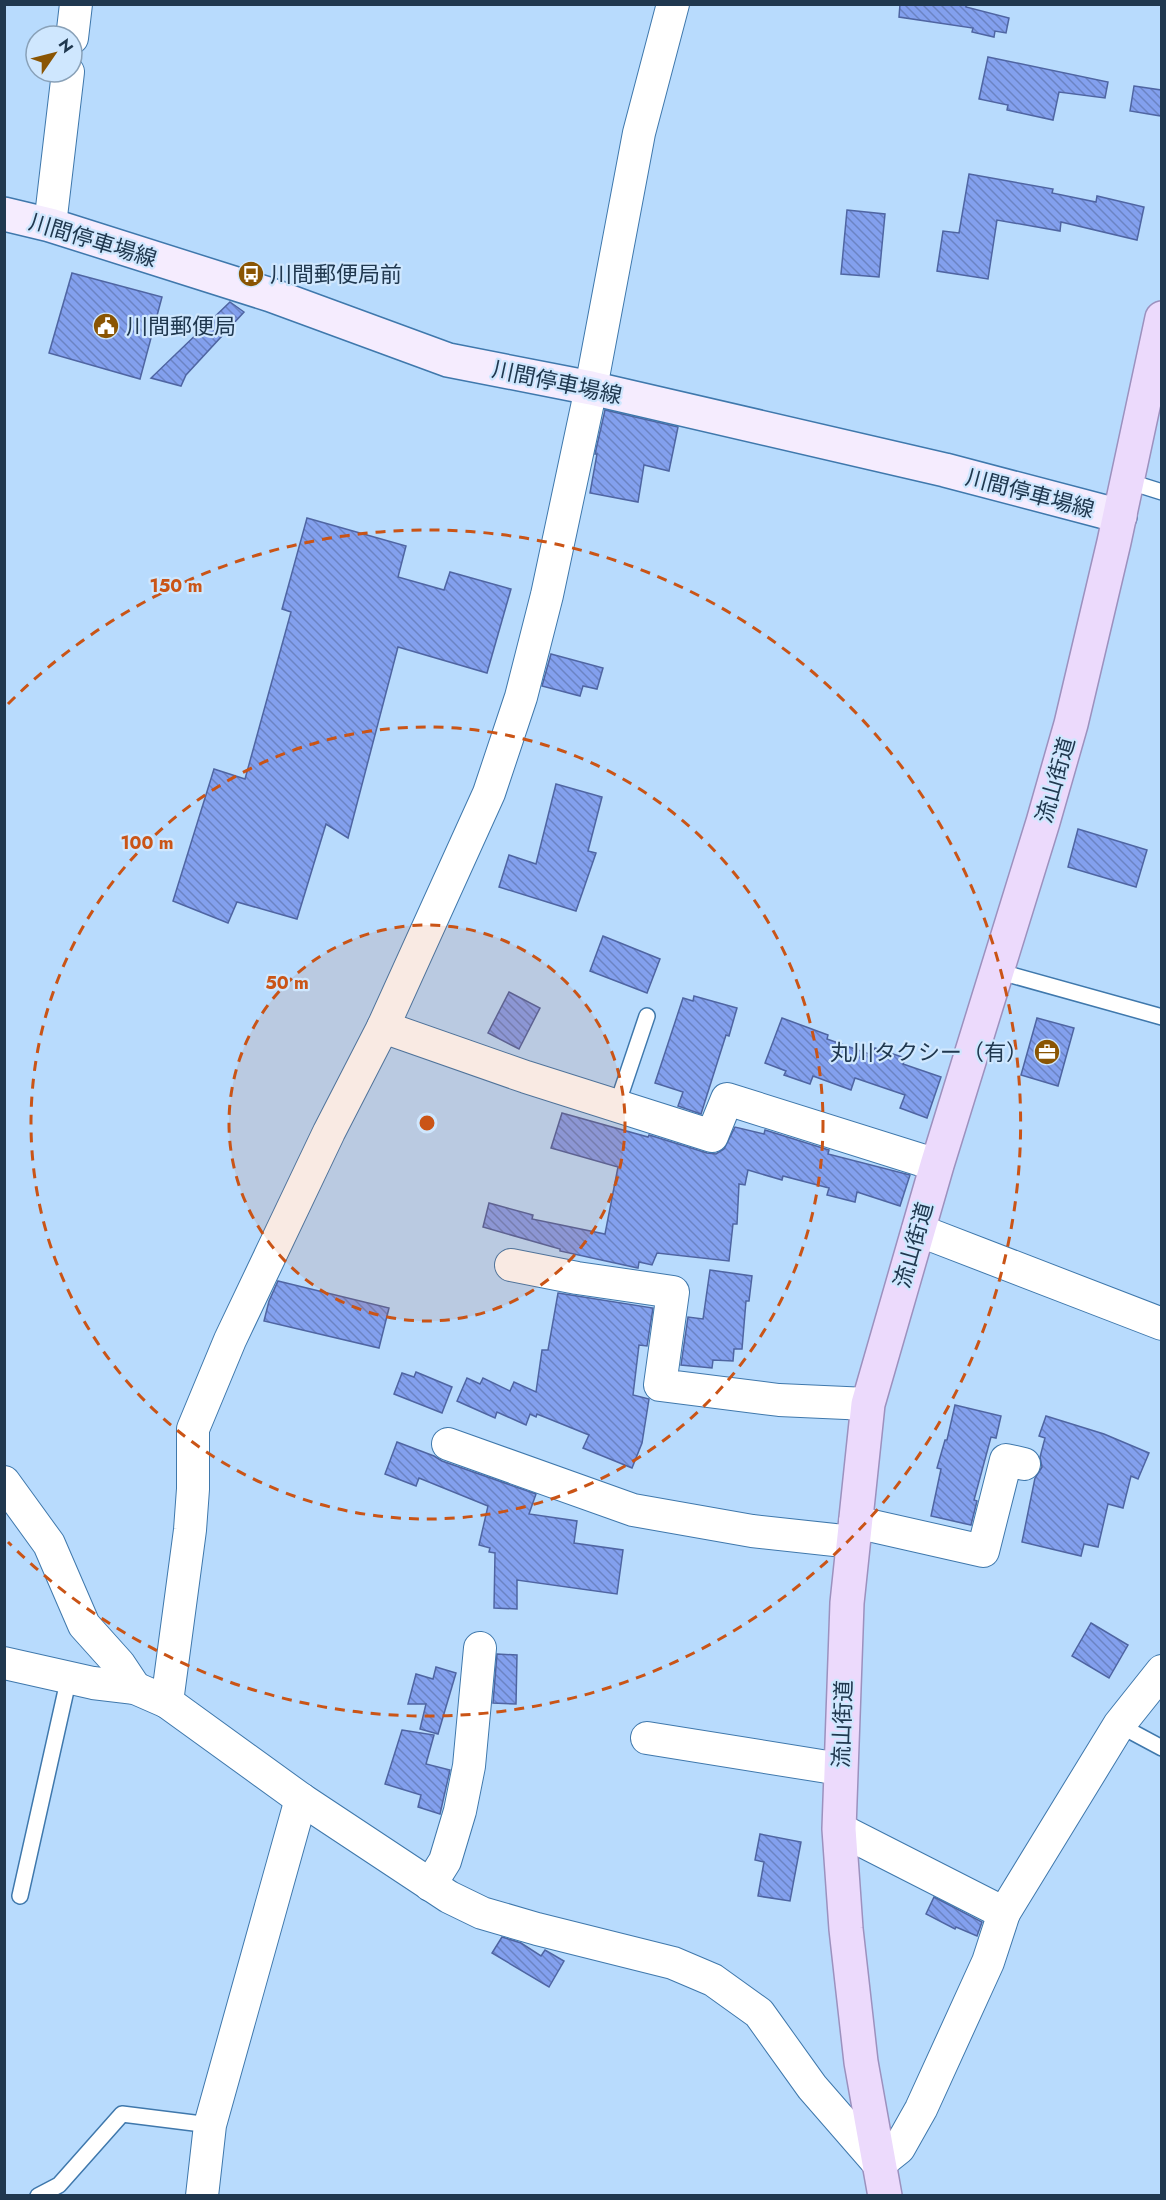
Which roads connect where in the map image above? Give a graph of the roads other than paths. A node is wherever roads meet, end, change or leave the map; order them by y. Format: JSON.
{"nodes":[{"id":1,"x":76,"y":4,"type":"edge"},
{"id":2,"x":672,"y":4,"type":"edge"},
{"id":3,"x":74,"y":24,"type":"edge"},
{"id":4,"x":67,"y":84,"type":"edge"},
{"id":5,"x":4,"y":214,"type":"edge"},
{"id":6,"x":50,"y":225,"type":"junction"},
{"id":7,"x":1161,"y":318,"type":"edge"},
{"id":8,"x":591,"y":388,"type":"junction"},
{"id":9,"x":1127,"y":481,"type":"junction"},
{"id":10,"x":1161,"y":492,"type":"edge"},
{"id":11,"x":1120,"y":516,"type":"junction"},
{"id":12,"x":997,"y":971,"type":"junction"},
{"id":13,"x":647,"y":1016,"type":"dead end"},
{"id":14,"x":1161,"y":1017,"type":"edge"},
{"id":15,"x":383,"y":1027,"type":"junction"},
{"id":16,"x":617,"y":1105,"type":"junction"},
{"id":17,"x":937,"y":1165,"type":"junction"},
{"id":18,"x":918,"y":1230,"type":"junction"},
{"id":19,"x":511,"y":1264,"type":"dead end"},
{"id":20,"x":1161,"y":1324,"type":"edge"},
{"id":21,"x":868,"y":1404,"type":"junction"},
{"id":22,"x":448,"y":1444,"type":"dead end"},
{"id":23,"x":1024,"y":1464,"type":"dead end"},
{"id":24,"x":4,"y":1482,"type":"edge"},
{"id":25,"x":854,"y":1532,"type":"junction"},
{"id":26,"x":480,"y":1648,"type":"dead end"},
{"id":27,"x":4,"y":1663,"type":"edge"},
{"id":28,"x":1161,"y":1671,"type":"edge"},
{"id":29,"x":69,"y":1677,"type":"junction"},
{"id":30,"x":135,"y":1688,"type":"junction"},
{"id":31,"x":167,"y":1702,"type":"junction"},
{"id":32,"x":1119,"y":1725,"type":"junction"},
{"id":33,"x":647,"y":1738,"type":"dead end"},
{"id":34,"x":1161,"y":1748,"type":"edge"},
{"id":35,"x":840,"y":1769,"type":"junction"},
{"id":36,"x":301,"y":1799,"type":"junction"},
{"id":37,"x":839,"y":1829,"type":"junction"},
{"id":38,"x":430,"y":1885,"type":"junction"},
{"id":39,"x":20,"y":1896,"type":"dead end"},
{"id":40,"x":1004,"y":1913,"type":"junction"},
{"id":41,"x":210,"y":2125,"type":"junction"},
{"id":42,"x":887,"y":2185,"type":"edge"},
{"id":43,"x":38,"y":2196,"type":"edge"},
{"id":44,"x":202,"y":2196,"type":"edge"}],
"edges":[{"from":1,"to":3,"type":"street"},
{"from":2,"to":8,"type":"street"},
{"from":4,"to":6,"type":"street"},
{"from":5,"to":6,"type":"main road","name":"川間停車場線"},
{"from":6,"to":8,"type":"main road","name":"川間停車場線"},
{"from":7,"to":9,"type":"main road","name":"流山街道"},
{"from":8,"to":11,"type":"main road","name":"川間停車場線"},
{"from":8,"to":15,"type":"street"},
{"from":9,"to":10,"type":"lane"},
{"from":9,"to":11,"type":"main road","name":"流山街道"},
{"from":11,"to":12,"type":"main road","name":"流山街道"},
{"from":12,"to":14,"type":"lane"},
{"from":12,"to":17,"type":"main road","name":"流山街道"},
{"from":13,"to":16,"type":"lane"},
{"from":15,"to":16,"type":"street"},
{"from":15,"to":31,"type":"street"},
{"from":16,"to":17,"type":"street"},
{"from":17,"to":18,"type":"main road","name":"流山街道"},
{"from":18,"to":20,"type":"street"},
{"from":18,"to":21,"type":"main road","name":"流山街道"},
{"from":19,"to":21,"type":"street"},
{"from":21,"to":25,"type":"main road","name":"流山街道"},
{"from":22,"to":25,"type":"street"},
{"from":23,"to":25,"type":"street"},
{"from":24,"to":30,"type":"street"},
{"from":25,"to":35,"type":"main road","name":"流山街道"},
{"from":26,"to":38,"type":"street"},
{"from":27,"to":29,"type":"street"},
{"from":28,"to":32,"type":"street"},
{"from":29,"to":30,"type":"street"},
{"from":29,"to":39,"type":"lane"},
{"from":30,"to":31,"type":"street"},
{"from":31,"to":36,"type":"street"},
{"from":32,"to":34,"type":"lane"},
{"from":32,"to":40,"type":"street"},
{"from":33,"to":35,"type":"street"},
{"from":35,"to":37,"type":"main road","name":"流山街道"},
{"from":36,"to":38,"type":"street"},
{"from":36,"to":41,"type":"street"},
{"from":37,"to":40,"type":"street"},
{"from":37,"to":42,"type":"main road","name":"流山街道"},
{"from":38,"to":42,"type":"street"},
{"from":40,"to":42,"type":"street"},
{"from":41,"to":43,"type":"lane"},
{"from":41,"to":44,"type":"street"}]}
